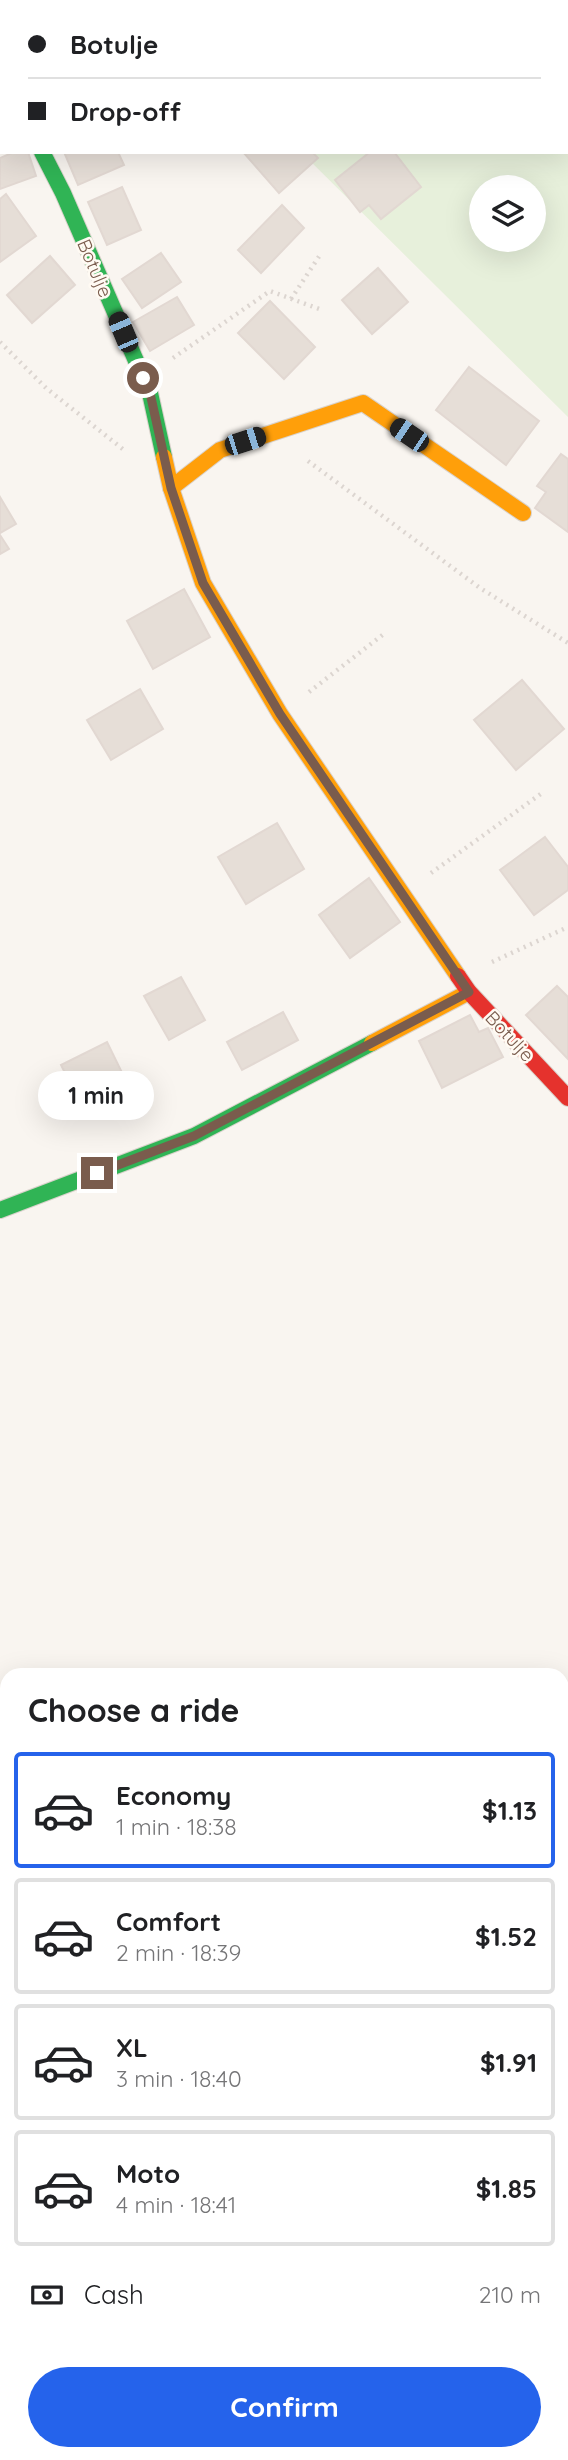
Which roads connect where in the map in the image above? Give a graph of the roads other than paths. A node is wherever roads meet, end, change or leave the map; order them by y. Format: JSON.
{"nodes":[{"id":1,"x":43,"y":154,"type":"edge"},
{"id":2,"x":171,"y":488,"type":"junction"},
{"id":3,"x":523,"y":513,"type":"dead end"},
{"id":4,"x":469,"y":992,"type":"junction"},
{"id":5,"x":568,"y":1098,"type":"edge"},
{"id":6,"x":0,"y":1210,"type":"edge"}],
"edges":[{"from":1,"to":2,"type":"street","name":"Botulje"},
{"from":2,"to":3,"type":"street"},
{"from":2,"to":4,"type":"street","name":"Botulje"},
{"from":4,"to":5,"type":"street","name":"Botulje"},
{"from":4,"to":6,"type":"street"}]}
